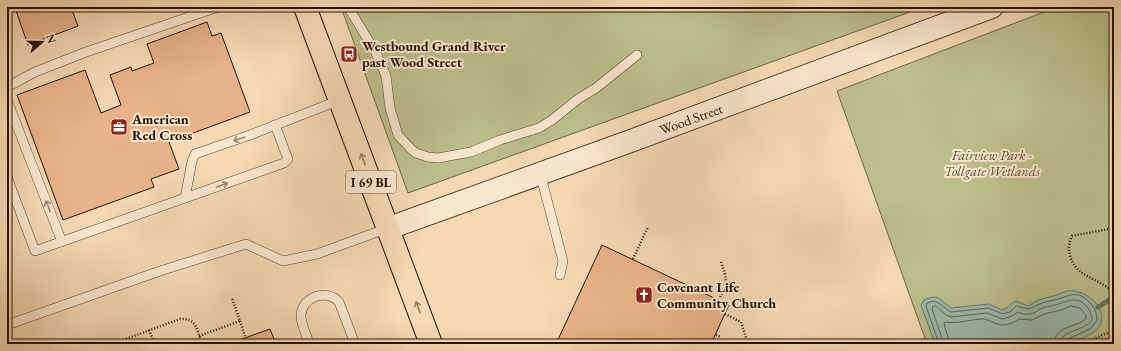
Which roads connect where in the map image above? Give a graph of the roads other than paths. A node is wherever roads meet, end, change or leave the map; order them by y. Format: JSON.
{"nodes":[{"id":1,"x":218,"y":7,"type":"edge"},
{"id":2,"x":305,"y":7,"type":"edge"},
{"id":3,"x":348,"y":7,"type":"edge"},
{"id":4,"x":992,"y":7,"type":"edge"},
{"id":5,"x":637,"y":55,"type":"dead end"},
{"id":6,"x":7,"y":87,"type":"edge"},
{"id":7,"x":7,"y":100,"type":"edge"},
{"id":8,"x":340,"y":100,"type":"junction"},
{"id":9,"x":275,"y":125,"type":"junction"},
{"id":10,"x":540,"y":173,"type":"junction"},
{"id":11,"x":7,"y":177,"type":"edge"},
{"id":12,"x":185,"y":198,"type":"junction"},
{"id":13,"x":389,"y":228,"type":"junction"},
{"id":14,"x":62,"y":242,"type":"junction"},
{"id":15,"x":560,"y":275,"type":"dead end"},
{"id":16,"x":7,"y":325,"type":"edge"},
{"id":17,"x":309,"y":344,"type":"edge"},
{"id":18,"x":355,"y":344,"type":"edge"},
{"id":19,"x":431,"y":344,"type":"edge"}],
"edges":[{"from":1,"to":6,"type":"lane"},
{"from":2,"to":8,"type":"main road","number":"I 69 BL"},
{"from":3,"to":5,"type":"lane"},
{"from":4,"to":10,"type":"street","name":"Wood Street"},
{"from":14,"to":7,"type":"lane","one_way":true},
{"from":8,"to":9,"type":"lane"},
{"from":13,"to":8,"type":"main road","number":"I 69 BL","one_way":true},
{"from":9,"to":12,"type":"lane","one_way":true},
{"from":12,"to":9,"type":"lane","one_way":true},
{"from":10,"to":13,"type":"street","name":"Wood Street"},
{"from":10,"to":15,"type":"lane"},
{"from":11,"to":14,"type":"lane"},
{"from":12,"to":14,"type":"lane"},
{"from":13,"to":16,"type":"lane"},
{"from":19,"to":13,"type":"main road","number":"I 69 BL","one_way":true},
{"from":17,"to":18,"type":"lane"}]}
